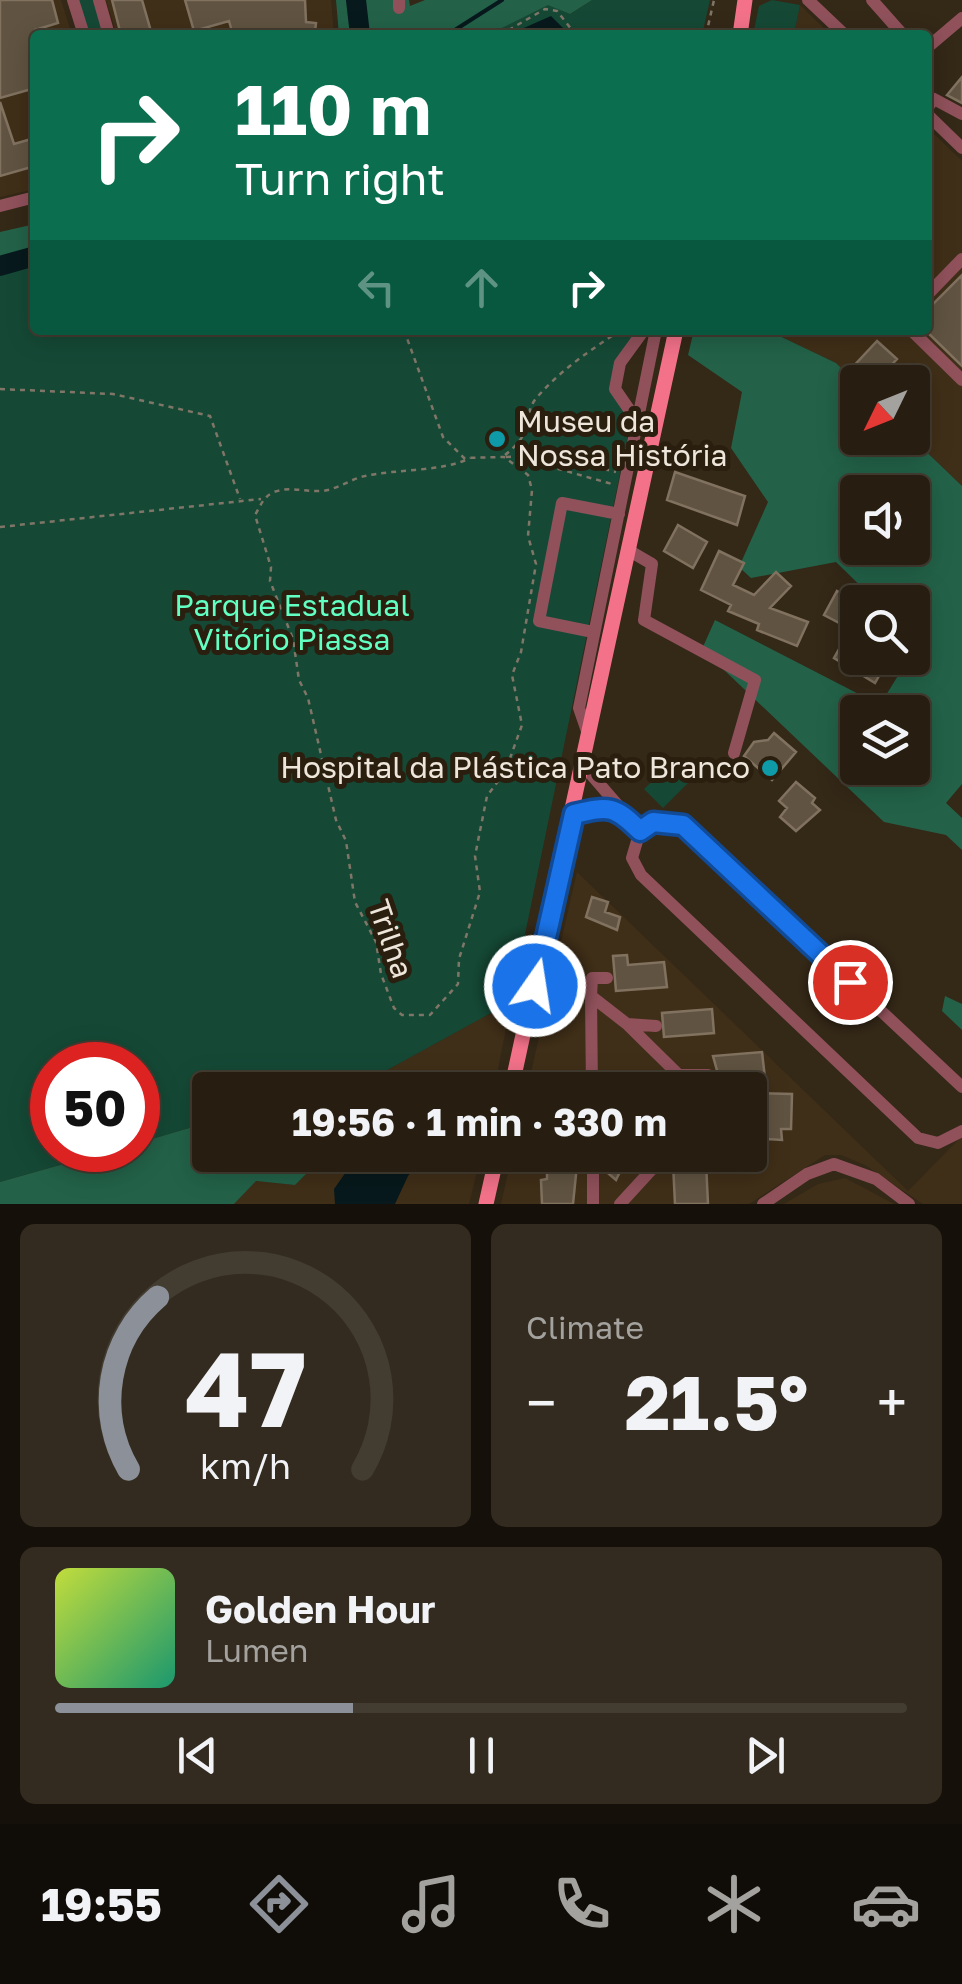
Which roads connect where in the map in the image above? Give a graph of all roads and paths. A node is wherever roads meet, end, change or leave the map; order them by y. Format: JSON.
{"nodes":[{"id":1,"x":73,"y":0,"type":"edge"},
{"id":2,"x":99,"y":0,"type":"edge"},
{"id":3,"x":714,"y":0,"type":"edge"},
{"id":4,"x":762,"y":0,"type":"edge"},
{"id":5,"x":808,"y":0,"type":"edge"},
{"id":6,"x":872,"y":0,"type":"edge"},
{"id":7,"x":745,"y":8,"type":"edge"},
{"id":8,"x":962,"y":18,"type":"edge"},
{"id":9,"x":82,"y":30,"type":"edge"},
{"id":10,"x":108,"y":30,"type":"edge"},
{"id":11,"x":509,"y":30,"type":"edge"},
{"id":12,"x":572,"y":30,"type":"edge"},
{"id":13,"x":707,"y":30,"type":"edge"},
{"id":14,"x":829,"y":30,"type":"edge"},
{"id":15,"x":899,"y":30,"type":"edge"},
{"id":16,"x":932,"y":44,"type":"edge"},
{"id":17,"x":932,"y":102,"type":"edge"},
{"id":18,"x":962,"y":114,"type":"edge"},
{"id":19,"x":932,"y":118,"type":"edge"},
{"id":20,"x":962,"y":148,"type":"edge"},
{"id":21,"x":30,"y":198,"type":"edge"},
{"id":22,"x":0,"y":206,"type":"edge"},
{"id":23,"x":962,"y":258,"type":"edge"},
{"id":24,"x":932,"y":290,"type":"edge"},
{"id":25,"x":406,"y":335,"type":"edge"},
{"id":26,"x":612,"y":335,"type":"edge"},
{"id":27,"x":640,"y":335,"type":"edge"},
{"id":28,"x":655,"y":335,"type":"edge"},
{"id":29,"x":675,"y":335,"type":"edge"},
{"id":30,"x":916,"y":335,"type":"edge"},
{"id":31,"x":962,"y":380,"type":"edge"},
{"id":32,"x":0,"y":389,"type":"edge"},
{"id":33,"x":637,"y":421,"type":"junction"},
{"id":34,"x":548,"y":454,"type":"junction"},
{"id":35,"x":504,"y":457,"type":"junction"},
{"id":36,"x":470,"y":458,"type":"junction"},
{"id":37,"x":626,"y":481,"type":"junction"},
{"id":38,"x":240,"y":499,"type":"junction"},
{"id":39,"x":263,"y":499,"type":"junction"},
{"id":40,"x":618,"y":514,"type":"junction"},
{"id":41,"x":0,"y":527,"type":"edge"},
{"id":42,"x":628,"y":550,"type":"junction"},
{"id":43,"x":594,"y":632,"type":"junction"},
{"id":44,"x":588,"y":734,"type":"junction"},
{"id":45,"x":734,"y":753,"type":"dead end"},
{"id":46,"x":583,"y":766,"type":"junction"},
{"id":47,"x":618,"y":810,"type":"junction"},
{"id":48,"x":574,"y":814,"type":"junction"},
{"id":49,"x":640,"y":831,"type":"junction"},
{"id":50,"x":606,"y":978,"type":"dead end"},
{"id":51,"x":592,"y":996,"type":"junction"},
{"id":52,"x":627,"y":1024,"type":"junction"},
{"id":53,"x":656,"y":1026,"type":"dead end"},
{"id":54,"x":516,"y":1072,"type":"edge"},
{"id":55,"x":592,"y":1072,"type":"edge"},
{"id":56,"x":679,"y":1072,"type":"edge"},
{"id":57,"x":962,"y":1087,"type":"edge"},
{"id":58,"x":962,"y":1131,"type":"edge"},
{"id":59,"x":493,"y":1172,"type":"edge"},
{"id":60,"x":592,"y":1172,"type":"edge"},
{"id":61,"x":649,"y":1172,"type":"edge"},
{"id":62,"x":486,"y":1204,"type":"edge"},
{"id":63,"x":593,"y":1204,"type":"edge"},
{"id":64,"x":620,"y":1204,"type":"edge"},
{"id":65,"x":763,"y":1204,"type":"edge"},
{"id":66,"x":909,"y":1204,"type":"edge"}],
"edges":[{"from":1,"to":9,"type":"street"},
{"from":2,"to":10,"type":"street"},
{"from":3,"to":13,"type":"path"},
{"from":4,"to":7,"type":"main road"},
{"from":5,"to":14,"type":"street"},
{"from":6,"to":15,"type":"street"},
{"from":8,"to":16,"type":"street"},
{"from":11,"to":12,"type":"path"},
{"from":17,"to":18,"type":"street"},
{"from":19,"to":20,"type":"street"},
{"from":21,"to":22,"type":"street"},
{"from":23,"to":24,"type":"street"},
{"from":25,"to":36,"type":"path"},
{"from":26,"to":35,"type":"path"},
{"from":27,"to":33,"type":"street"},
{"from":28,"to":33,"type":"street"},
{"from":29,"to":42,"type":"main road"},
{"from":30,"to":31,"type":"street"},
{"from":32,"to":38,"type":"path"},
{"from":33,"to":37,"type":"street"},
{"from":34,"to":35,"type":"path"},
{"from":34,"to":37,"type":"path"},
{"from":34,"to":37,"type":"path"},
{"from":35,"to":36,"type":"path"},
{"from":35,"to":39,"type":"path","name":"Trilha"},
{"from":36,"to":39,"type":"path"},
{"from":37,"to":40,"type":"street"},
{"from":38,"to":39,"type":"path"},
{"from":38,"to":41,"type":"path"},
{"from":40,"to":43,"type":"street"},
{"from":40,"to":43,"type":"street"},
{"from":42,"to":44,"type":"main road"},
{"from":42,"to":45,"type":"street"},
{"from":43,"to":44,"type":"street"},
{"from":44,"to":46,"type":"main road"},
{"from":46,"to":47,"type":"street"},
{"from":46,"to":48,"type":"main road"},
{"from":47,"to":48,"type":"street"},
{"from":47,"to":49,"type":"street"},
{"from":48,"to":54,"type":"main road"},
{"from":49,"to":57,"type":"street"},
{"from":49,"to":58,"type":"street"},
{"from":50,"to":51,"type":"street"},
{"from":51,"to":52,"type":"street"},
{"from":51,"to":55,"type":"street"},
{"from":52,"to":53,"type":"street"},
{"from":52,"to":56,"type":"street"},
{"from":59,"to":62,"type":"main road"},
{"from":60,"to":63,"type":"street"},
{"from":61,"to":64,"type":"street"},
{"from":65,"to":66,"type":"street"}]}
